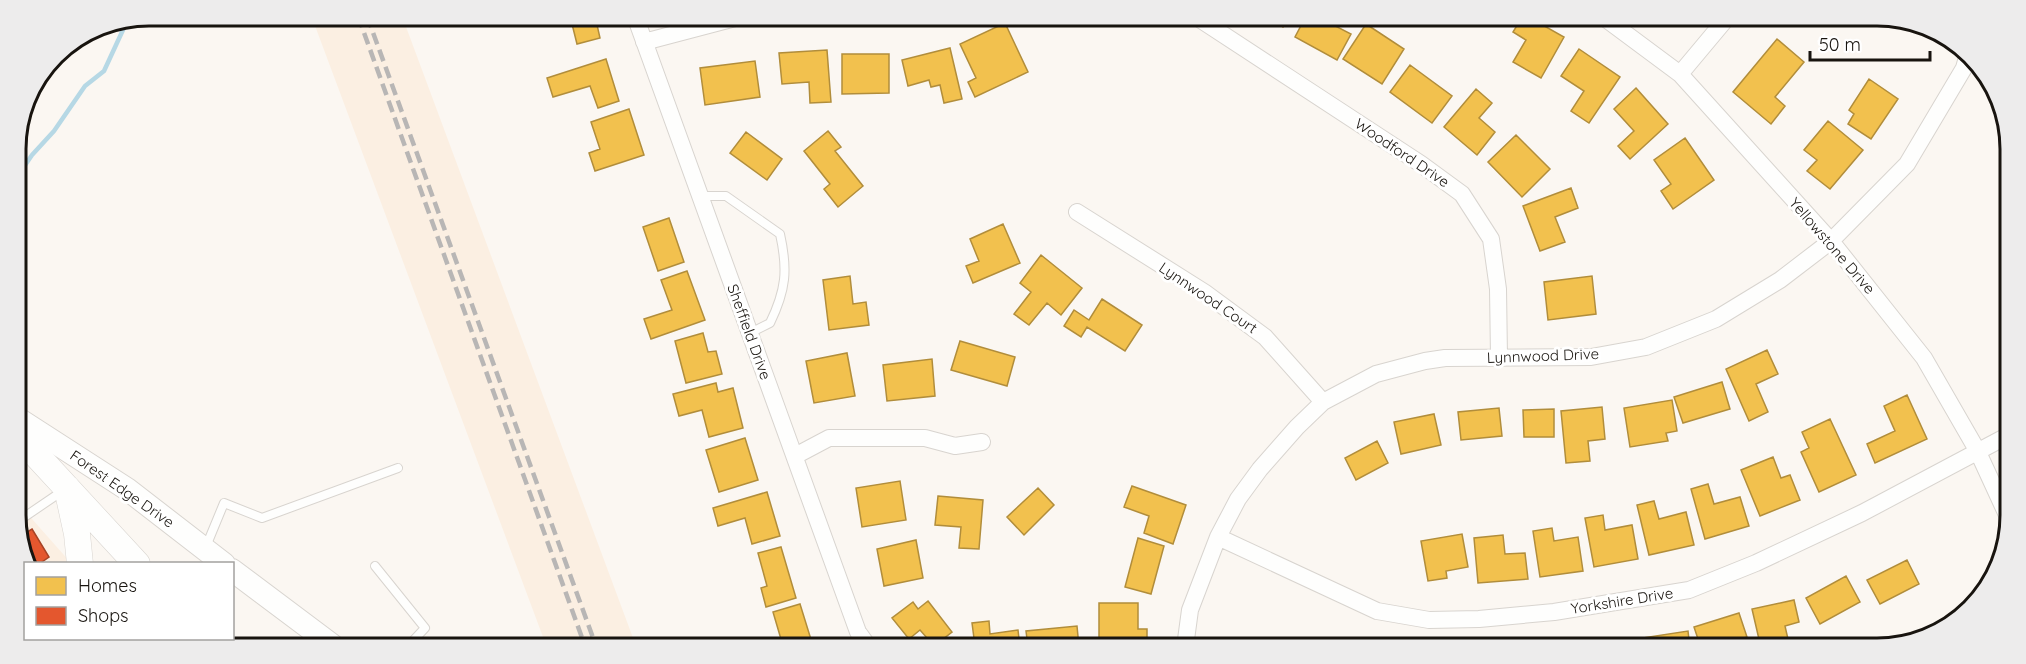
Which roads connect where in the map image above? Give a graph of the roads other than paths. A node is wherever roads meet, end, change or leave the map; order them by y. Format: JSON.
{"nodes":[{"id":1,"x":638,"y":26,"type":"edge"},
{"id":2,"x":707,"y":26,"type":"edge"},
{"id":3,"x":1210,"y":26,"type":"edge"},
{"id":4,"x":1615,"y":26,"type":"edge"},
{"id":5,"x":1720,"y":26,"type":"edge"},
{"id":6,"x":644,"y":42,"type":"junction"},
{"id":7,"x":1966,"y":62,"type":"edge"},
{"id":8,"x":1680,"y":74,"type":"junction"},
{"id":9,"x":700,"y":196,"type":"junction"},
{"id":10,"x":1077,"y":212,"type":"dead end"},
{"id":11,"x":1831,"y":241,"type":"junction"},
{"id":12,"x":750,"y":333,"type":"junction"},
{"id":13,"x":1499,"y":357,"type":"junction"},
{"id":14,"x":1323,"y":402,"type":"junction"},
{"id":15,"x":26,"y":424,"type":"edge"},
{"id":16,"x":2000,"y":439,"type":"edge"},
{"id":17,"x":982,"y":442,"type":"dead end"},
{"id":18,"x":26,"y":444,"type":"edge"},
{"id":19,"x":1977,"y":450,"type":"junction"},
{"id":20,"x":795,"y":456,"type":"junction"},
{"id":21,"x":398,"y":468,"type":"dead end"},
{"id":22,"x":67,"y":488,"type":"junction"},
{"id":23,"x":2000,"y":500,"type":"edge"},
{"id":24,"x":26,"y":516,"type":"edge"},
{"id":25,"x":1218,"y":537,"type":"junction"},
{"id":26,"x":204,"y":549,"type":"junction"},
{"id":27,"x":80,"y":562,"type":"edge"},
{"id":28,"x":135,"y":562,"type":"edge"},
{"id":29,"x":221,"y":562,"type":"edge"},
{"id":30,"x":375,"y":566,"type":"dead end"},
{"id":31,"x":234,"y":572,"type":"edge"},
{"id":32,"x":323,"y":638,"type":"edge"},
{"id":33,"x":416,"y":638,"type":"edge"},
{"id":34,"x":862,"y":638,"type":"edge"},
{"id":35,"x":1186,"y":638,"type":"edge"}],
"edges":[{"from":1,"to":6,"type":"street","name":"Sheffield Drive"},
{"from":2,"to":6,"type":"street"},
{"from":3,"to":13,"type":"street","name":"Woodford Drive"},
{"from":4,"to":8,"type":"street","name":"Yellowstone Drive"},
{"from":5,"to":8,"type":"street"},
{"from":6,"to":9,"type":"street","name":"Sheffield Drive"},
{"from":7,"to":11,"type":"street","name":"Lynnwood Drive"},
{"from":8,"to":11,"type":"street","name":"Yellowstone Drive"},
{"from":9,"to":12,"type":"street","name":"Sheffield Drive"},
{"from":9,"to":12,"type":"lane"},
{"from":10,"to":14,"type":"street","name":"Lynnwood Court"},
{"from":11,"to":13,"type":"street","name":"Lynnwood Drive"},
{"from":11,"to":19,"type":"street","name":"Yellowstone Drive"},
{"from":12,"to":20,"type":"street","name":"Sheffield Drive"},
{"from":13,"to":14,"type":"street","name":"Lynnwood Drive"},
{"from":14,"to":25,"type":"street","name":"Lynnwood Drive"},
{"from":15,"to":26,"type":"street","name":"Forest Edge Drive"},
{"from":16,"to":19,"type":"street","name":"Yorkshire Drive"},
{"from":17,"to":20,"type":"street"},
{"from":18,"to":22,"type":"main road"},
{"from":19,"to":23,"type":"street","name":"Yellowstone Drive"},
{"from":19,"to":25,"type":"street","name":"Yorkshire Drive"},
{"from":20,"to":34,"type":"street","name":"Sheffield Drive"},
{"from":21,"to":26,"type":"lane"},
{"from":22,"to":24,"type":"lane"},
{"from":22,"to":27,"type":"main road"},
{"from":22,"to":28,"type":"main road"},
{"from":25,"to":35,"type":"street","name":"Lynnwood Drive"},
{"from":26,"to":29,"type":"street","name":"Forest Edge Drive"},
{"from":30,"to":33,"type":"lane"},
{"from":31,"to":32,"type":"street"}]}
